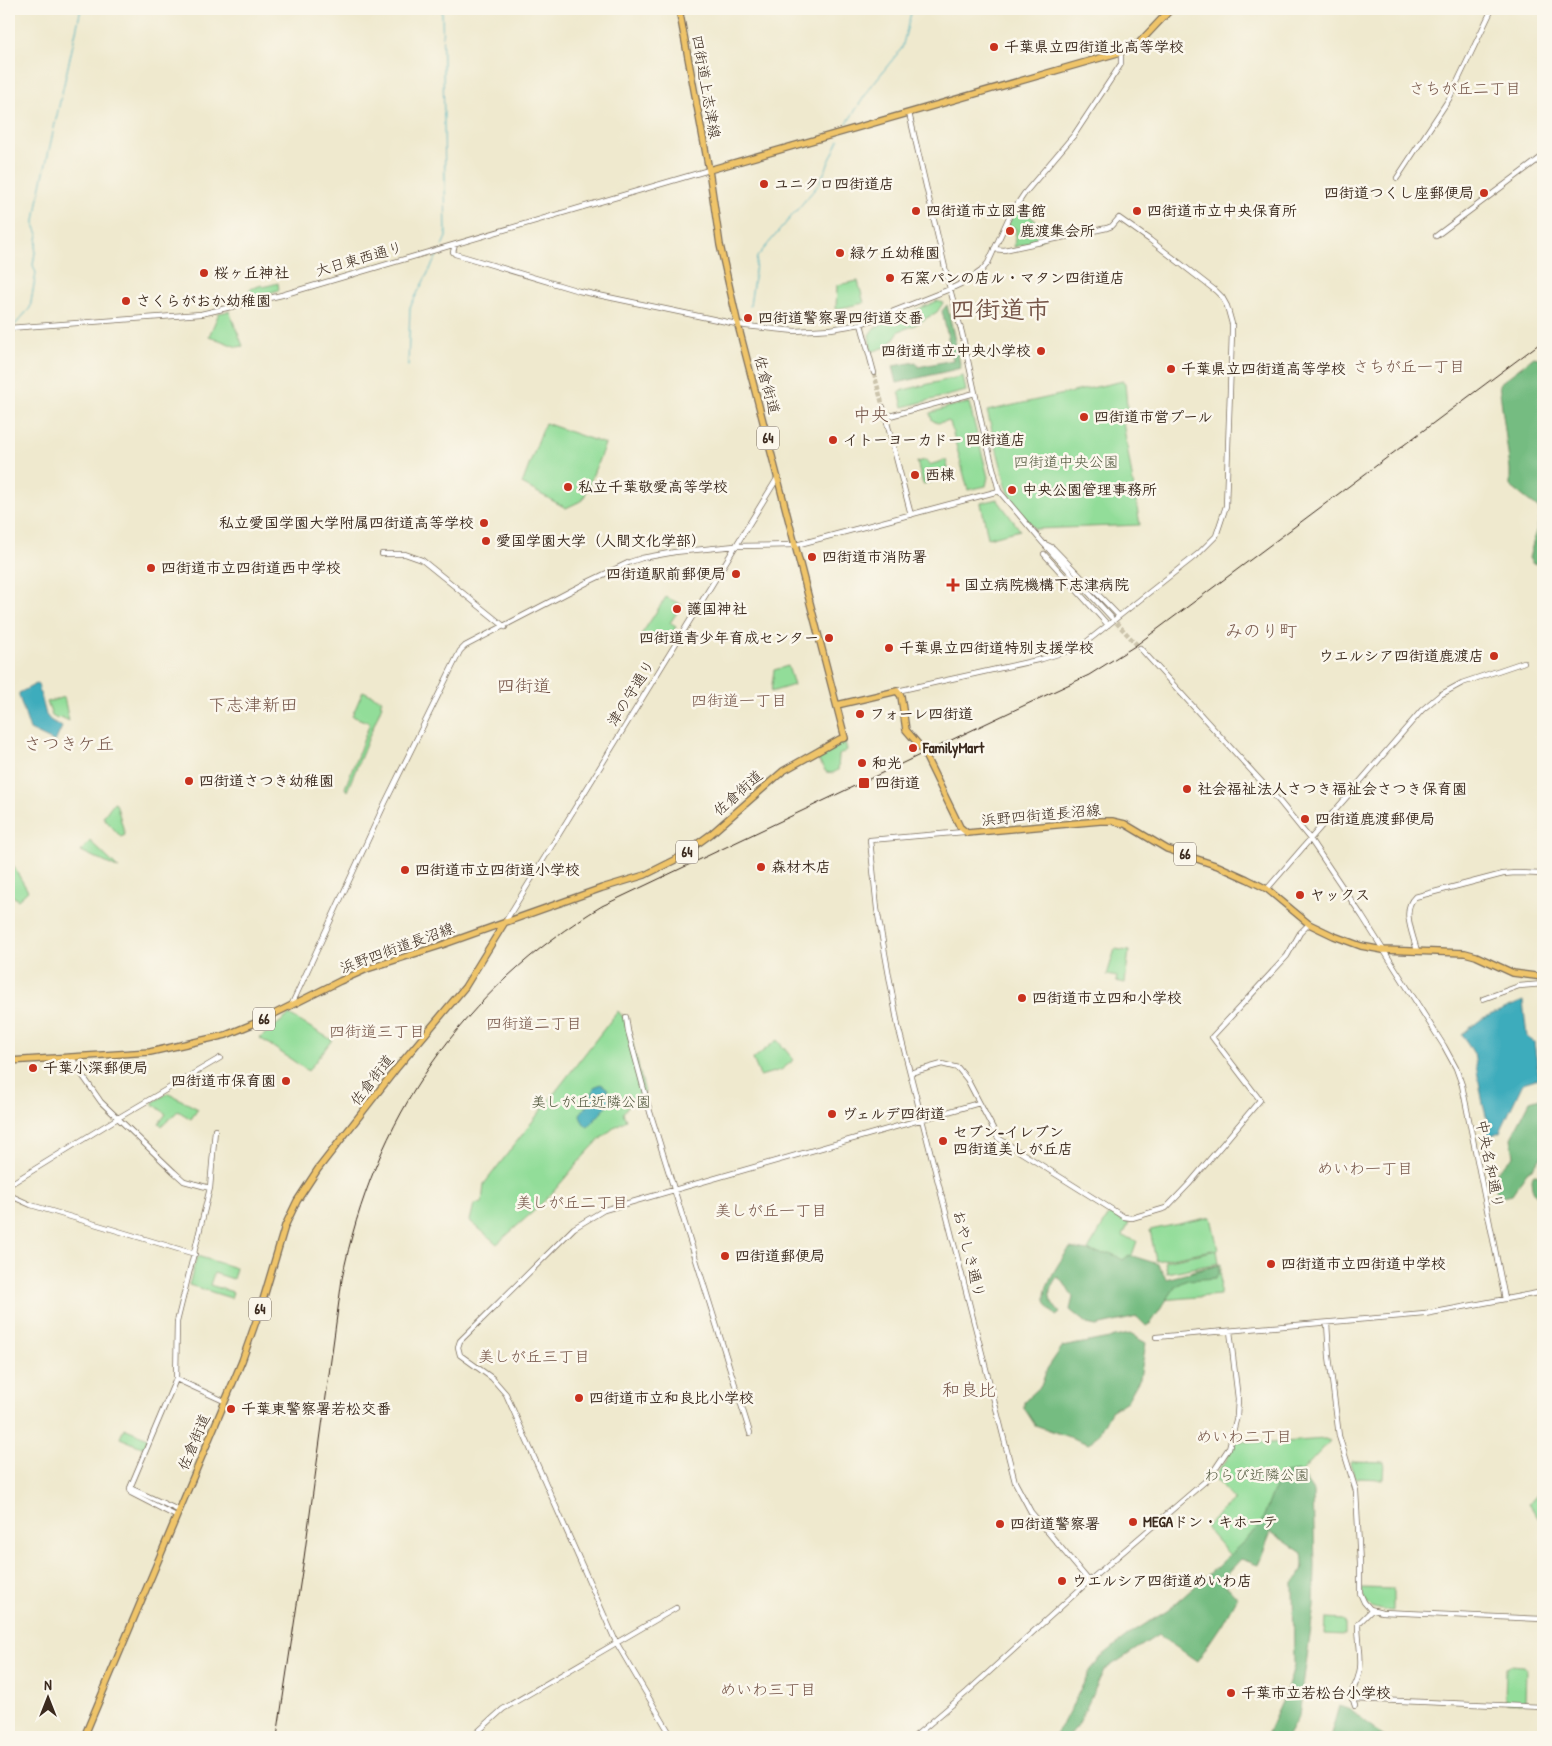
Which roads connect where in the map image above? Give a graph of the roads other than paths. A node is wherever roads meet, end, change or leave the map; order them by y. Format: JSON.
{"nodes":[{"id":1,"x":679,"y":9,"type":"edge"},
{"id":2,"x":1170,"y":9,"type":"edge"},
{"id":3,"x":1492,"y":9,"type":"edge"},
{"id":4,"x":1121,"y":52,"type":"junction"},
{"id":5,"x":909,"y":113,"type":"junction"},
{"id":6,"x":1543,"y":156,"type":"edge"},
{"id":7,"x":709,"y":170,"type":"junction"},
{"id":8,"x":1397,"y":178,"type":"dead end"},
{"id":9,"x":1436,"y":236,"type":"dead end"},
{"id":10,"x":455,"y":244,"type":"junction"},
{"id":11,"x":994,"y":249,"type":"junction"},
{"id":12,"x":950,"y":289,"type":"junction"},
{"id":13,"x":861,"y":324,"type":"junction"},
{"id":14,"x":738,"y":325,"type":"junction"},
{"id":15,"x":9,"y":328,"type":"edge"},
{"id":16,"x":874,"y":373,"type":"tunnel mouth"},
{"id":17,"x":975,"y":393,"type":"junction"},
{"id":18,"x":883,"y":407,"type":"tunnel mouth"},
{"id":19,"x":886,"y":417,"type":"junction"},
{"id":20,"x":778,"y":477,"type":"junction"},
{"id":21,"x":1000,"y":491,"type":"junction"},
{"id":22,"x":910,"y":515,"type":"junction"},
{"id":23,"x":1042,"y":543,"type":"junction"},
{"id":24,"x":796,"y":545,"type":"junction"},
{"id":25,"x":736,"y":546,"type":"junction"},
{"id":26,"x":382,"y":554,"type":"dead end"},
{"id":27,"x":1044,"y":554,"type":"dead end"},
{"id":28,"x":1119,"y":616,"type":"junction"},
{"id":29,"x":1111,"y":617,"type":"tunnel mouth"},
{"id":30,"x":1108,"y":625,"type":"junction"},
{"id":31,"x":505,"y":627,"type":"junction"},
{"id":32,"x":1140,"y":648,"type":"tunnel mouth"},
{"id":33,"x":1524,"y":662,"type":"dead end"},
{"id":34,"x":897,"y":691,"type":"junction"},
{"id":35,"x":837,"y":705,"type":"junction"},
{"id":36,"x":964,"y":832,"type":"junction"},
{"id":37,"x":1310,"y":839,"type":"junction"},
{"id":38,"x":1543,"y":874,"type":"edge"},
{"id":39,"x":1267,"y":890,"type":"junction"},
{"id":40,"x":505,"y":922,"type":"junction"},
{"id":41,"x":1309,"y":924,"type":"junction"},
{"id":42,"x":1383,"y":950,"type":"junction"},
{"id":43,"x":1417,"y":951,"type":"junction"},
{"id":44,"x":1543,"y":977,"type":"edge"},
{"id":45,"x":1543,"y":984,"type":"edge"},
{"id":46,"x":1483,"y":999,"type":"dead end"},
{"id":47,"x":291,"y":1006,"type":"junction"},
{"id":48,"x":626,"y":1017,"type":"dead end"},
{"id":49,"x":72,"y":1058,"type":"junction"},
{"id":50,"x":220,"y":1058,"type":"dead end"},
{"id":51,"x":9,"y":1061,"type":"edge"},
{"id":52,"x":910,"y":1073,"type":"junction"},
{"id":53,"x":979,"y":1103,"type":"junction"},
{"id":54,"x":120,"y":1118,"type":"junction"},
{"id":55,"x":922,"y":1119,"type":"junction"},
{"id":56,"x":215,"y":1130,"type":"dead end"},
{"id":57,"x":9,"y":1185,"type":"edge"},
{"id":58,"x":210,"y":1188,"type":"junction"},
{"id":59,"x":674,"y":1190,"type":"junction"},
{"id":60,"x":9,"y":1195,"type":"edge"},
{"id":61,"x":195,"y":1254,"type":"junction"},
{"id":62,"x":1543,"y":1292,"type":"edge"},
{"id":63,"x":1505,"y":1299,"type":"junction"},
{"id":64,"x":1327,"y":1323,"type":"junction"},
{"id":65,"x":1230,"y":1331,"type":"junction"},
{"id":66,"x":1156,"y":1337,"type":"dead end"},
{"id":67,"x":176,"y":1379,"type":"junction"},
{"id":68,"x":224,"y":1401,"type":"junction"},
{"id":69,"x":750,"y":1433,"type":"dead end"},
{"id":70,"x":177,"y":1513,"type":"junction"},
{"id":71,"x":1089,"y":1581,"type":"junction"},
{"id":72,"x":676,"y":1608,"type":"dead end"},
{"id":73,"x":1372,"y":1610,"type":"junction"},
{"id":74,"x":1543,"y":1619,"type":"edge"},
{"id":75,"x":616,"y":1642,"type":"junction"},
{"id":76,"x":1352,"y":1699,"type":"junction"},
{"id":77,"x":1355,"y":1706,"type":"dead end"},
{"id":78,"x":1543,"y":1707,"type":"edge"},
{"id":79,"x":84,"y":1737,"type":"edge"},
{"id":80,"x":472,"y":1737,"type":"edge"},
{"id":81,"x":672,"y":1737,"type":"edge"},
{"id":82,"x":914,"y":1737,"type":"edge"}],
"edges":[{"from":1,"to":7,"type":"main road","name":"四街道上志津線"},
{"from":2,"to":4,"type":"main road"},
{"from":3,"to":8,"type":"street"},
{"from":4,"to":5,"type":"main road"},
{"from":4,"to":11,"type":"street"},
{"from":5,"to":7,"type":"main road"},
{"from":5,"to":12,"type":"street"},
{"from":6,"to":9,"type":"street"},
{"from":7,"to":10,"type":"street","name":"大日東西通り"},
{"from":7,"to":14,"type":"main road","name":"佐倉街道","number":"64"},
{"from":10,"to":14,"type":"street"},
{"from":10,"to":15,"type":"street","name":"大日東西通り"},
{"from":11,"to":12,"type":"street"},
{"from":11,"to":28,"type":"street"},
{"from":12,"to":13,"type":"street"},
{"from":12,"to":17,"type":"street"},
{"from":13,"to":14,"type":"street"},
{"from":13,"to":16,"type":"street"},
{"from":14,"to":20,"type":"main road","name":"佐倉街道","number":"64"},
{"from":17,"to":19,"type":"street"},
{"from":17,"to":21,"type":"street"},
{"from":18,"to":19,"type":"street"},
{"from":19,"to":22,"type":"street"},
{"from":20,"to":24,"type":"main road","name":"佐倉街道","number":"64"},
{"from":20,"to":25,"type":"street","name":"津の守通り"},
{"from":21,"to":22,"type":"street"},
{"from":21,"to":23,"type":"street"},
{"from":22,"to":24,"type":"street"},
{"from":23,"to":28,"type":"street"},
{"from":23,"to":29,"type":"street"},
{"from":24,"to":25,"type":"street"},
{"from":24,"to":35,"type":"main road","name":"佐倉街道","number":"64"},
{"from":25,"to":31,"type":"street"},
{"from":25,"to":40,"type":"street","name":"津の守通り"},
{"from":26,"to":31,"type":"street"},
{"from":27,"to":30,"type":"street"},
{"from":28,"to":30,"type":"street"},
{"from":30,"to":34,"type":"street"},
{"from":31,"to":47,"type":"street"},
{"from":32,"to":37,"type":"street","name":"中央名和通り"},
{"from":33,"to":37,"type":"street"},
{"from":34,"to":35,"type":"main road"},
{"from":34,"to":36,"type":"main road","name":"浜野四街道長沼線"},
{"from":35,"to":40,"type":"main road","name":"佐倉街道","number":"64"},
{"from":36,"to":39,"type":"main road","name":"浜野四街道長沼線","number":"66"},
{"from":36,"to":52,"type":"street","name":"おやしき通り"},
{"from":37,"to":39,"type":"street"},
{"from":37,"to":42,"type":"street","name":"中央名和通り"},
{"from":38,"to":43,"type":"street"},
{"from":39,"to":41,"type":"main road","name":"浜野四街道長沼線","number":"66"},
{"from":40,"to":47,"type":"main road","name":"浜野四街道長沼線","number":"66"},
{"from":40,"to":68,"type":"main road","name":"佐倉街道","number":"64"},
{"from":41,"to":42,"type":"main road","name":"浜野四街道長沼線","number":"66"},
{"from":41,"to":53,"type":"street"},
{"from":42,"to":43,"type":"main road","name":"浜野四街道長沼線","number":"66"},
{"from":42,"to":63,"type":"street","name":"中央名和通り"},
{"from":43,"to":44,"type":"main road","name":"浜野四街道長沼線","number":"66"},
{"from":45,"to":46,"type":"street"},
{"from":47,"to":49,"type":"main road","name":"浜野四街道長沼線","number":"66"},
{"from":48,"to":59,"type":"street"},
{"from":49,"to":51,"type":"main road","name":"浜野四街道長沼線","number":"66"},
{"from":49,"to":54,"type":"street"},
{"from":50,"to":54,"type":"street"},
{"from":52,"to":53,"type":"street"},
{"from":52,"to":55,"type":"street","name":"おやしき通り"},
{"from":53,"to":55,"type":"street"},
{"from":54,"to":57,"type":"street"},
{"from":54,"to":58,"type":"street"},
{"from":55,"to":59,"type":"street"},
{"from":55,"to":71,"type":"street","name":"おやしき通り"},
{"from":56,"to":58,"type":"street"},
{"from":58,"to":61,"type":"street"},
{"from":59,"to":69,"type":"street"},
{"from":59,"to":75,"type":"street"},
{"from":60,"to":61,"type":"street"},
{"from":61,"to":67,"type":"street"},
{"from":62,"to":63,"type":"street"},
{"from":63,"to":64,"type":"street"},
{"from":64,"to":65,"type":"street"},
{"from":64,"to":73,"type":"street"},
{"from":65,"to":66,"type":"street"},
{"from":65,"to":71,"type":"street"},
{"from":67,"to":68,"type":"street"},
{"from":67,"to":70,"type":"street"},
{"from":68,"to":70,"type":"main road","name":"佐倉街道","number":"64"},
{"from":70,"to":79,"type":"main road","name":"佐倉街道","number":"64"},
{"from":71,"to":82,"type":"street"},
{"from":72,"to":75,"type":"street"},
{"from":73,"to":74,"type":"street"},
{"from":73,"to":76,"type":"street"},
{"from":75,"to":80,"type":"street"},
{"from":75,"to":81,"type":"street"},
{"from":76,"to":77,"type":"street"},
{"from":76,"to":78,"type":"street"}]}
